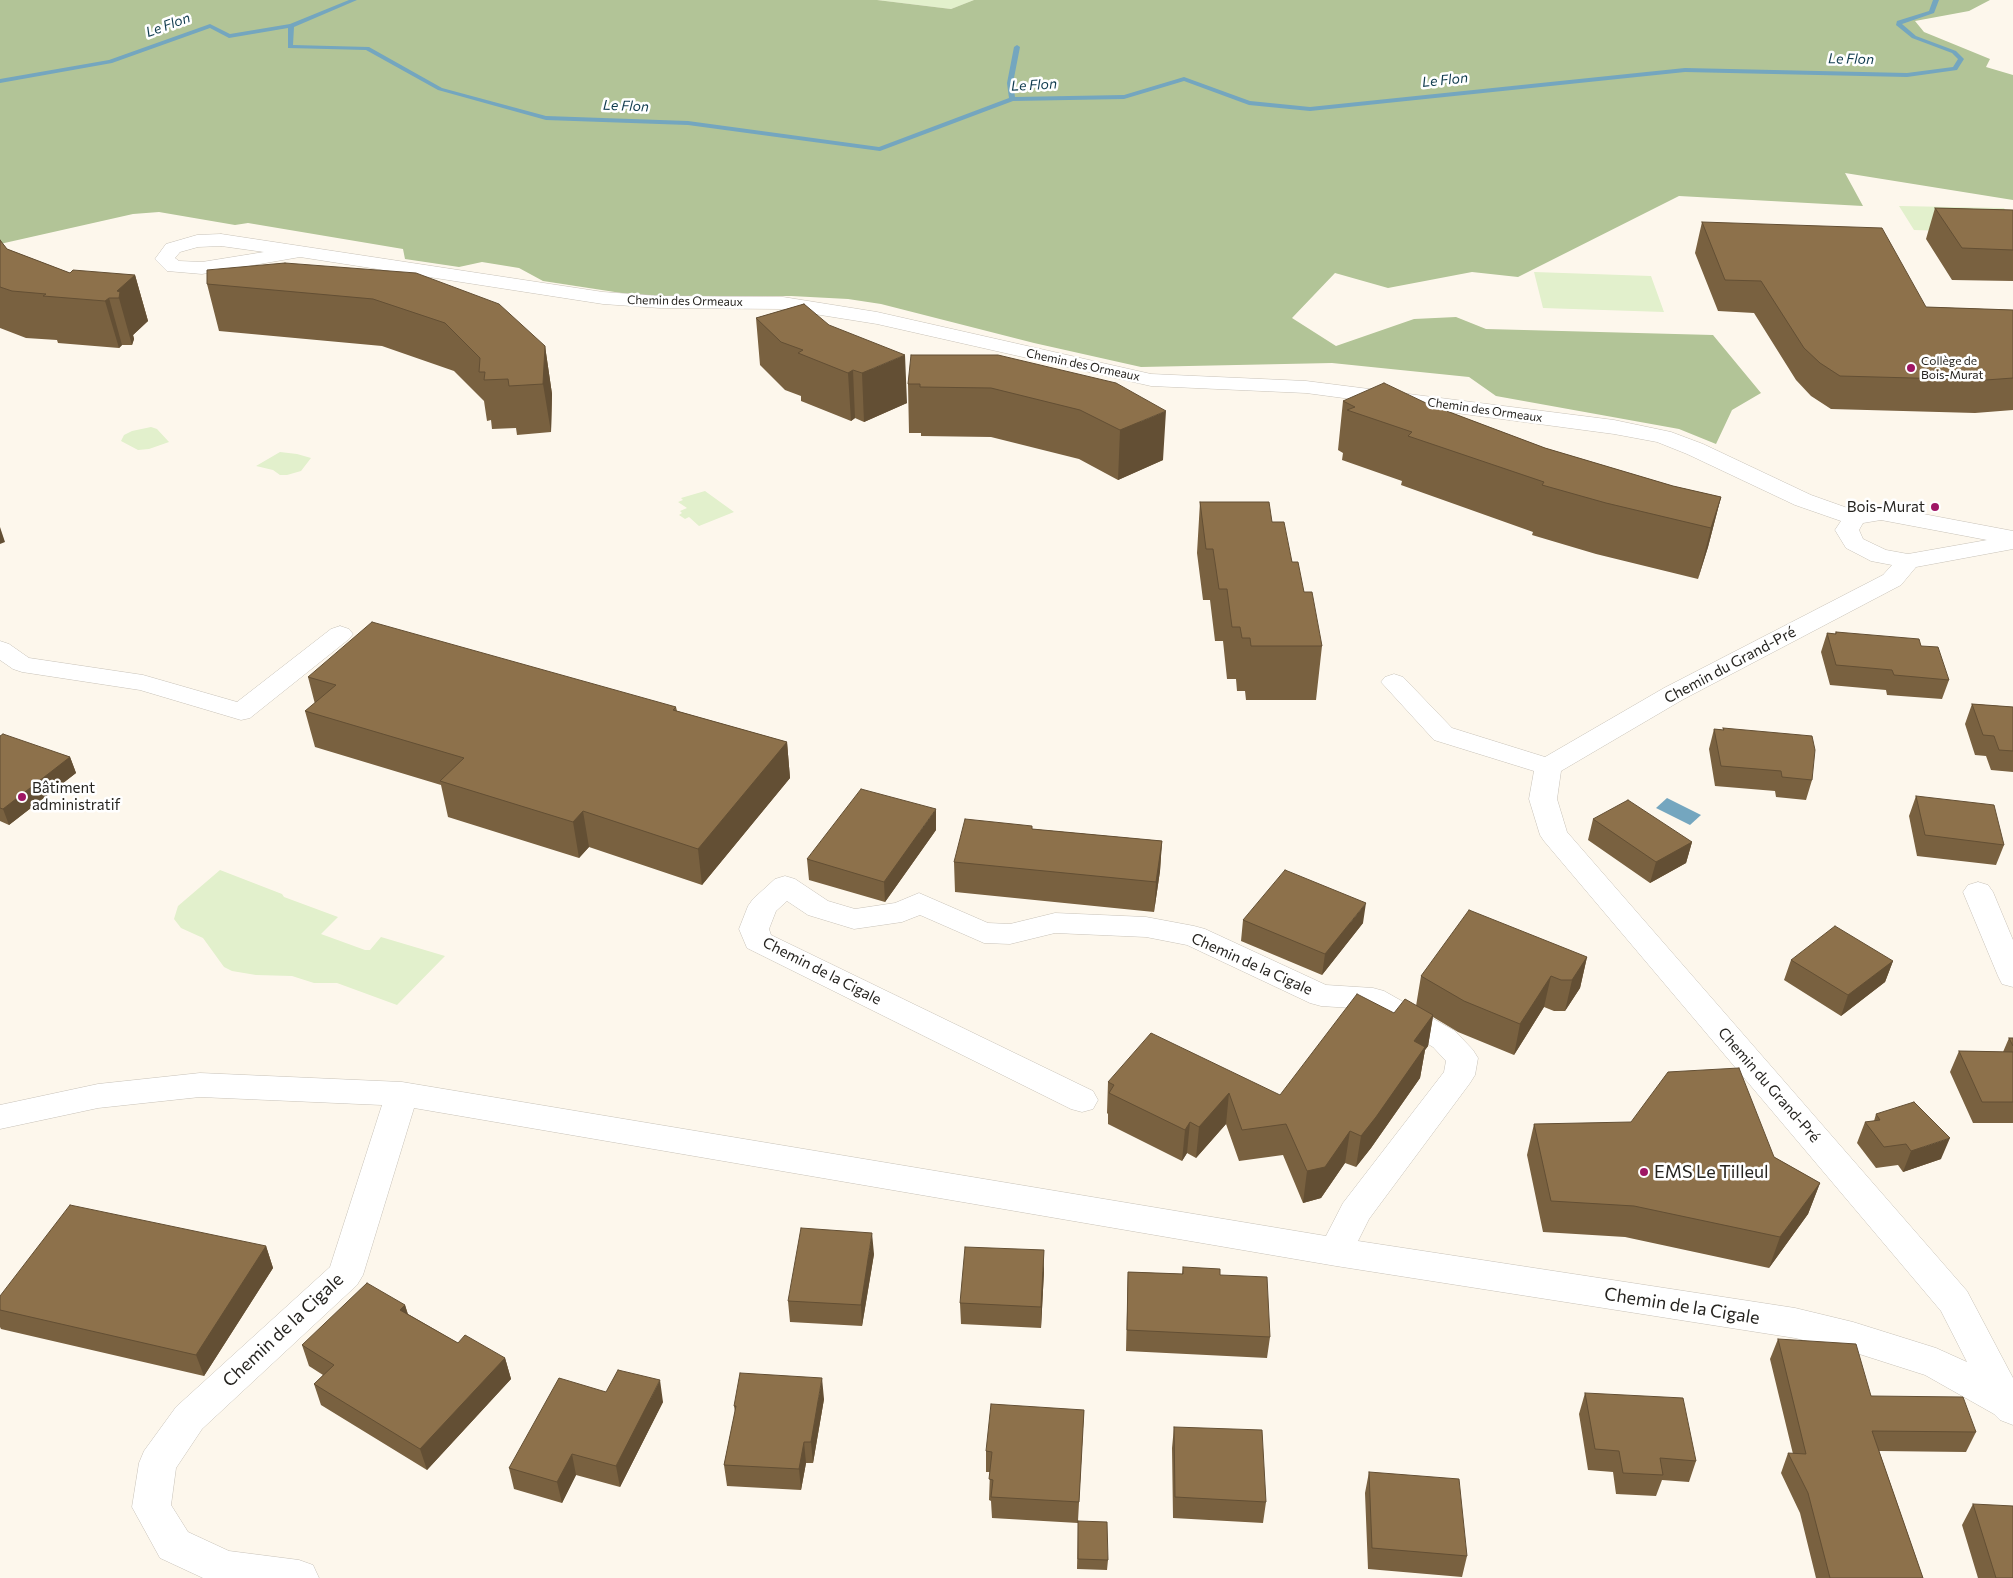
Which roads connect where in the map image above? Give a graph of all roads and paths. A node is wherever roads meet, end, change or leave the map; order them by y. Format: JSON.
{"nodes":[{"id":1,"x":300,"y":251,"type":"junction"},
{"id":2,"x":1855,"y":518,"type":"junction"},
{"id":3,"x":2013,"y":538,"type":"edge"},
{"id":4,"x":2013,"y":542,"type":"edge"},
{"id":5,"x":1908,"y":561,"type":"junction"},
{"id":6,"x":340,"y":634,"type":"dead end"},
{"id":7,"x":0,"y":649,"type":"edge"},
{"id":8,"x":1394,"y":682,"type":"dead end"},
{"id":9,"x":1548,"y":766,"type":"junction"},
{"id":10,"x":1978,"y":892,"type":"dead end"},
{"id":11,"x":2013,"y":976,"type":"edge"},
{"id":12,"x":402,"y":1094,"type":"junction"},
{"id":13,"x":1082,"y":1100,"type":"dead end"},
{"id":14,"x":0,"y":1117,"type":"edge"},
{"id":15,"x":1336,"y":1252,"type":"junction"},
{"id":16,"x":2010,"y":1406,"type":"edge"},
{"id":17,"x":299,"y":1578,"type":"edge"}],
"edges":[{"from":1,"to":1,"type":"street","name":"Chemin des Ormeaux"},
{"from":1,"to":2,"type":"street","name":"Chemin des Ormeaux"},
{"from":2,"to":3,"type":"street"},
{"from":2,"to":5,"type":"street"},
{"from":4,"to":5,"type":"street"},
{"from":5,"to":9,"type":"street","name":"Chemin du Grand-Pré"},
{"from":6,"to":7,"type":"street"},
{"from":8,"to":9,"type":"street"},
{"from":9,"to":16,"type":"street","name":"Chemin du Grand-Pré"},
{"from":10,"to":11,"type":"street"},
{"from":12,"to":14,"type":"street","name":"Chemin de la Cigale"},
{"from":12,"to":15,"type":"street","name":"Chemin de la Cigale"},
{"from":12,"to":17,"type":"street","name":"Chemin de la Cigale"},
{"from":13,"to":15,"type":"street","name":"Chemin de la Cigale"},
{"from":15,"to":16,"type":"street","name":"Chemin de la Cigale"}]}
